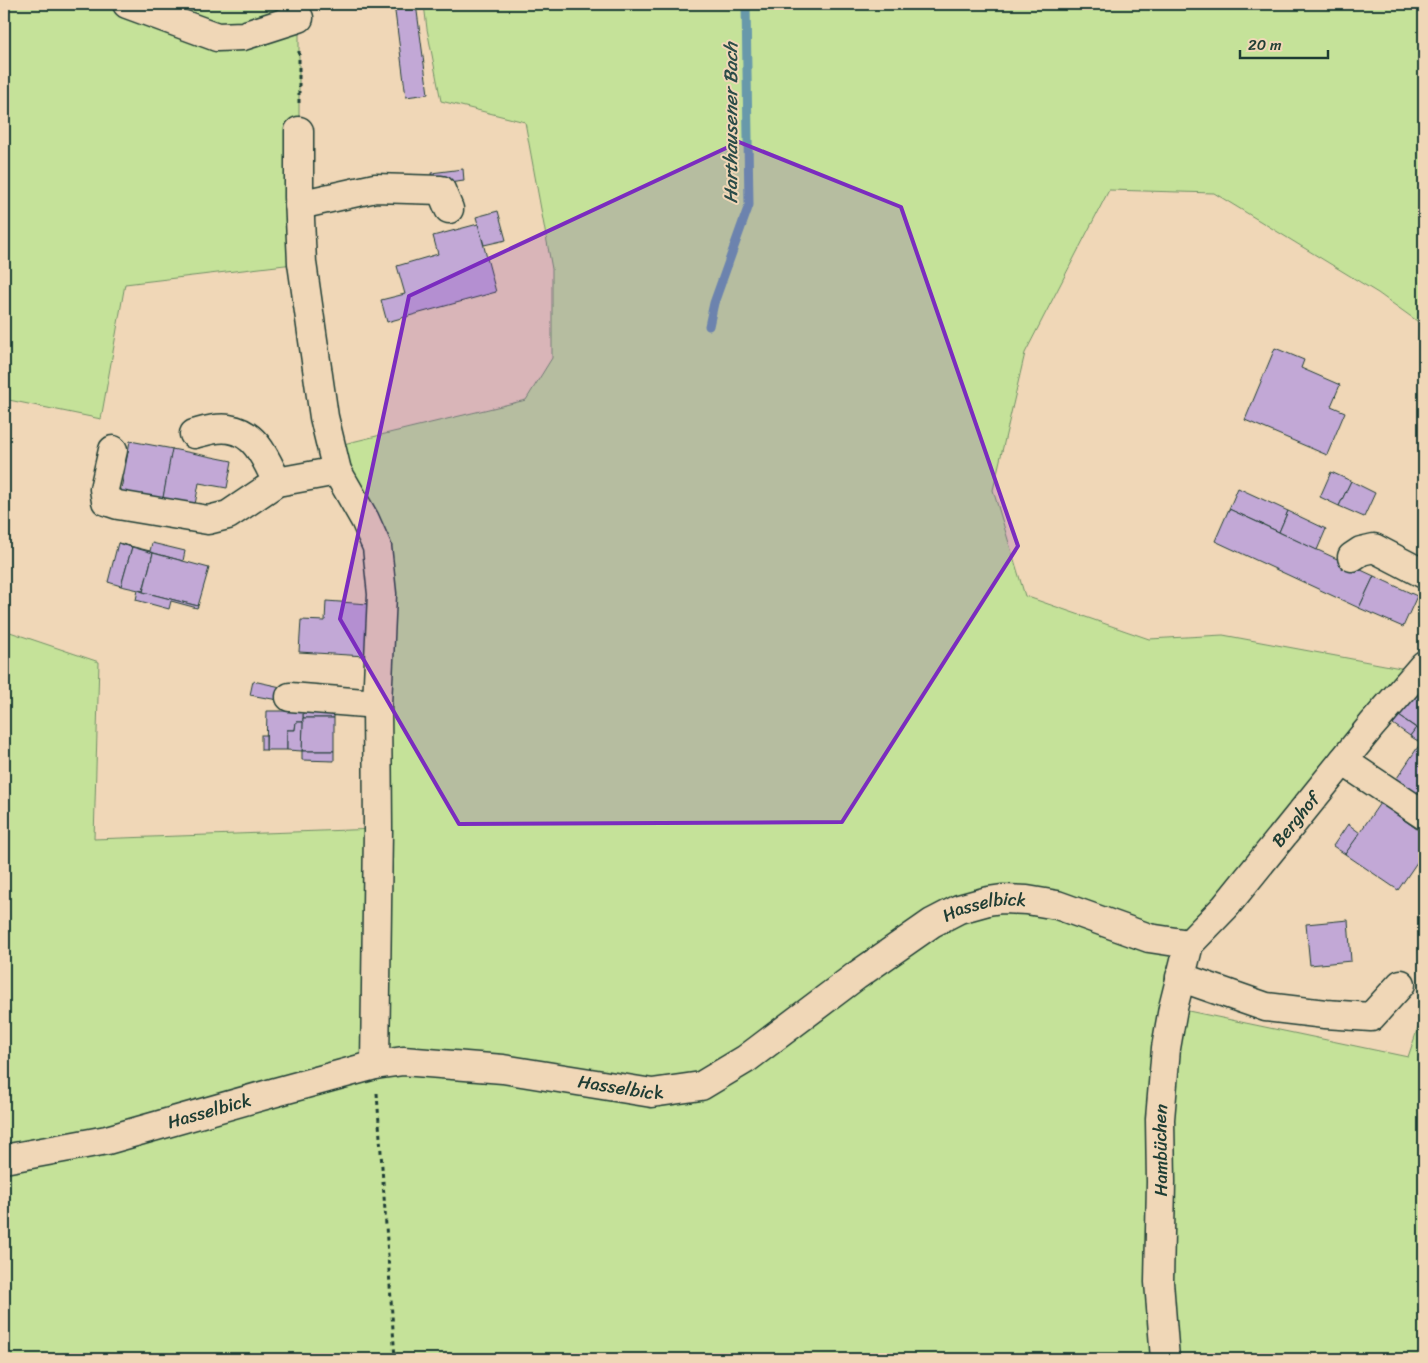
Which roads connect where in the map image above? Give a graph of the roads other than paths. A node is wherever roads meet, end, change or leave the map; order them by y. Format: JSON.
{"nodes":[{"id":1,"x":126,"y":4,"type":"edge"},
{"id":2,"x":299,"y":18,"type":"road end"},
{"id":3,"x":298,"y":131,"type":"road end"},
{"id":4,"x":299,"y":205,"type":"junction"},
{"id":5,"x":449,"y":209,"type":"dead end"},
{"id":6,"x":194,"y":434,"type":"dead end"},
{"id":7,"x":113,"y":450,"type":"dead end"},
{"id":8,"x":337,"y":471,"type":"junction"},
{"id":9,"x":277,"y":482,"type":"junction"},
{"id":10,"x":1352,"y":557,"type":"dead end"},
{"id":11,"x":1424,"y":574,"type":"edge"},
{"id":12,"x":1424,"y":665,"type":"edge"},
{"id":13,"x":290,"y":697,"type":"dead end"},
{"id":14,"x":377,"y":704,"type":"junction"},
{"id":15,"x":1343,"y":761,"type":"junction"},
{"id":16,"x":1424,"y":815,"type":"edge"},
{"id":17,"x":1189,"y":944,"type":"junction"},
{"id":18,"x":1180,"y":977,"type":"junction"},
{"id":19,"x":1401,"y":984,"type":"dead end"},
{"id":20,"x":375,"y":1065,"type":"junction"},
{"id":21,"x":4,"y":1159,"type":"edge"},
{"id":22,"x":1164,"y":1359,"type":"edge"}],
"edges":[{"from":1,"to":2,"type":"street"},
{"from":3,"to":4,"type":"street"},
{"from":4,"to":5,"type":"street"},
{"from":4,"to":8,"type":"street"},
{"from":6,"to":9,"type":"street"},
{"from":7,"to":9,"type":"street"},
{"from":8,"to":9,"type":"street"},
{"from":8,"to":14,"type":"street"},
{"from":10,"to":11,"type":"street"},
{"from":12,"to":15,"type":"street","name":"Berghof"},
{"from":13,"to":14,"type":"street"},
{"from":14,"to":20,"type":"street"},
{"from":15,"to":16,"type":"street"},
{"from":15,"to":17,"type":"street","name":"Berghof"},
{"from":17,"to":18,"type":"street","name":"Hambüchen"},
{"from":17,"to":20,"type":"street","name":"Hasselbick"},
{"from":18,"to":19,"type":"street"},
{"from":18,"to":22,"type":"street","name":"Hambüchen"},
{"from":20,"to":21,"type":"street","name":"Hasselbick"}]}
